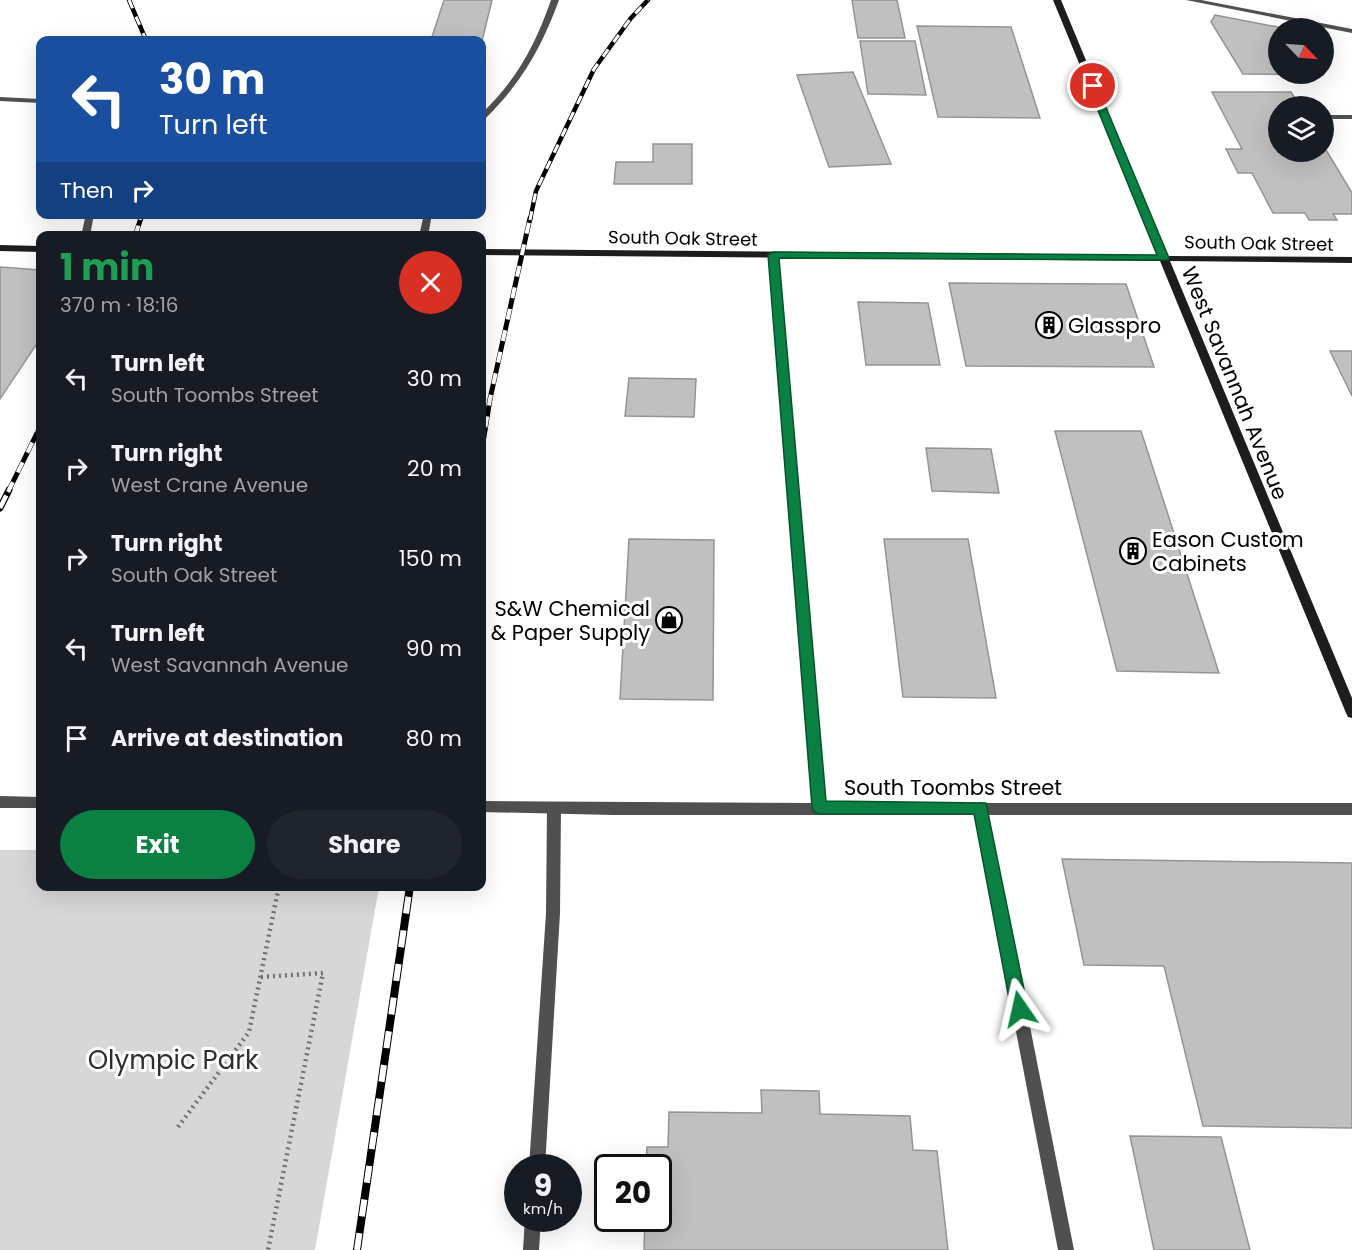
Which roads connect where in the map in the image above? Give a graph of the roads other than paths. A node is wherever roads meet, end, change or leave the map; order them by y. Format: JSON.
{"nodes":[{"id":1,"x":555,"y":0,"type":"edge"},
{"id":2,"x":1057,"y":0,"type":"edge"},
{"id":3,"x":1190,"y":0,"type":"edge"},
{"id":4,"x":1352,"y":31,"type":"edge"},
{"id":5,"x":0,"y":99,"type":"edge"},
{"id":6,"x":36,"y":101,"type":"edge"},
{"id":7,"x":486,"y":113,"type":"edge"},
{"id":8,"x":1334,"y":117,"type":"edge"},
{"id":9,"x":1352,"y":117,"type":"edge"},
{"id":10,"x":0,"y":248,"type":"edge"},
{"id":11,"x":36,"y":249,"type":"edge"},
{"id":12,"x":486,"y":252,"type":"edge"},
{"id":13,"x":773,"y":255,"type":"junction"},
{"id":14,"x":1164,"y":258,"type":"junction"},
{"id":15,"x":1352,"y":260,"type":"edge"},
{"id":16,"x":1352,"y":713,"type":"edge"},
{"id":17,"x":0,"y":802,"type":"edge"},
{"id":18,"x":36,"y":803,"type":"edge"},
{"id":19,"x":486,"y":807,"type":"edge"},
{"id":20,"x":819,"y":807,"type":"junction"},
{"id":21,"x":554,"y":808,"type":"junction"},
{"id":22,"x":980,"y":808,"type":"junction"},
{"id":23,"x":1352,"y":809,"type":"edge"},
{"id":24,"x":538,"y":1154,"type":"edge"},
{"id":25,"x":532,"y":1232,"type":"edge"},
{"id":26,"x":531,"y":1250,"type":"edge"},
{"id":27,"x":1066,"y":1250,"type":"edge"}],
"edges":[{"from":1,"to":7,"type":"street"},
{"from":2,"to":14,"type":"street","name":"West Savannah Avenue"},
{"from":3,"to":4,"type":"street"},
{"from":5,"to":6,"type":"street"},
{"from":8,"to":9,"type":"street"},
{"from":10,"to":11,"type":"street"},
{"from":12,"to":13,"type":"street","name":"South Oak Street"},
{"from":13,"to":14,"type":"street","name":"South Oak Street"},
{"from":13,"to":20,"type":"street"},
{"from":14,"to":15,"type":"street","name":"South Oak Street"},
{"from":14,"to":16,"type":"street","name":"West Savannah Avenue"},
{"from":17,"to":18,"type":"street"},
{"from":19,"to":21,"type":"street","name":"South Toombs Street"},
{"from":20,"to":21,"type":"street","name":"South Toombs Street"},
{"from":20,"to":22,"type":"street","name":"South Toombs Street"},
{"from":21,"to":24,"type":"street"},
{"from":22,"to":23,"type":"street","name":"South Toombs Street"},
{"from":22,"to":27,"type":"street"},
{"from":25,"to":26,"type":"street"}]}
